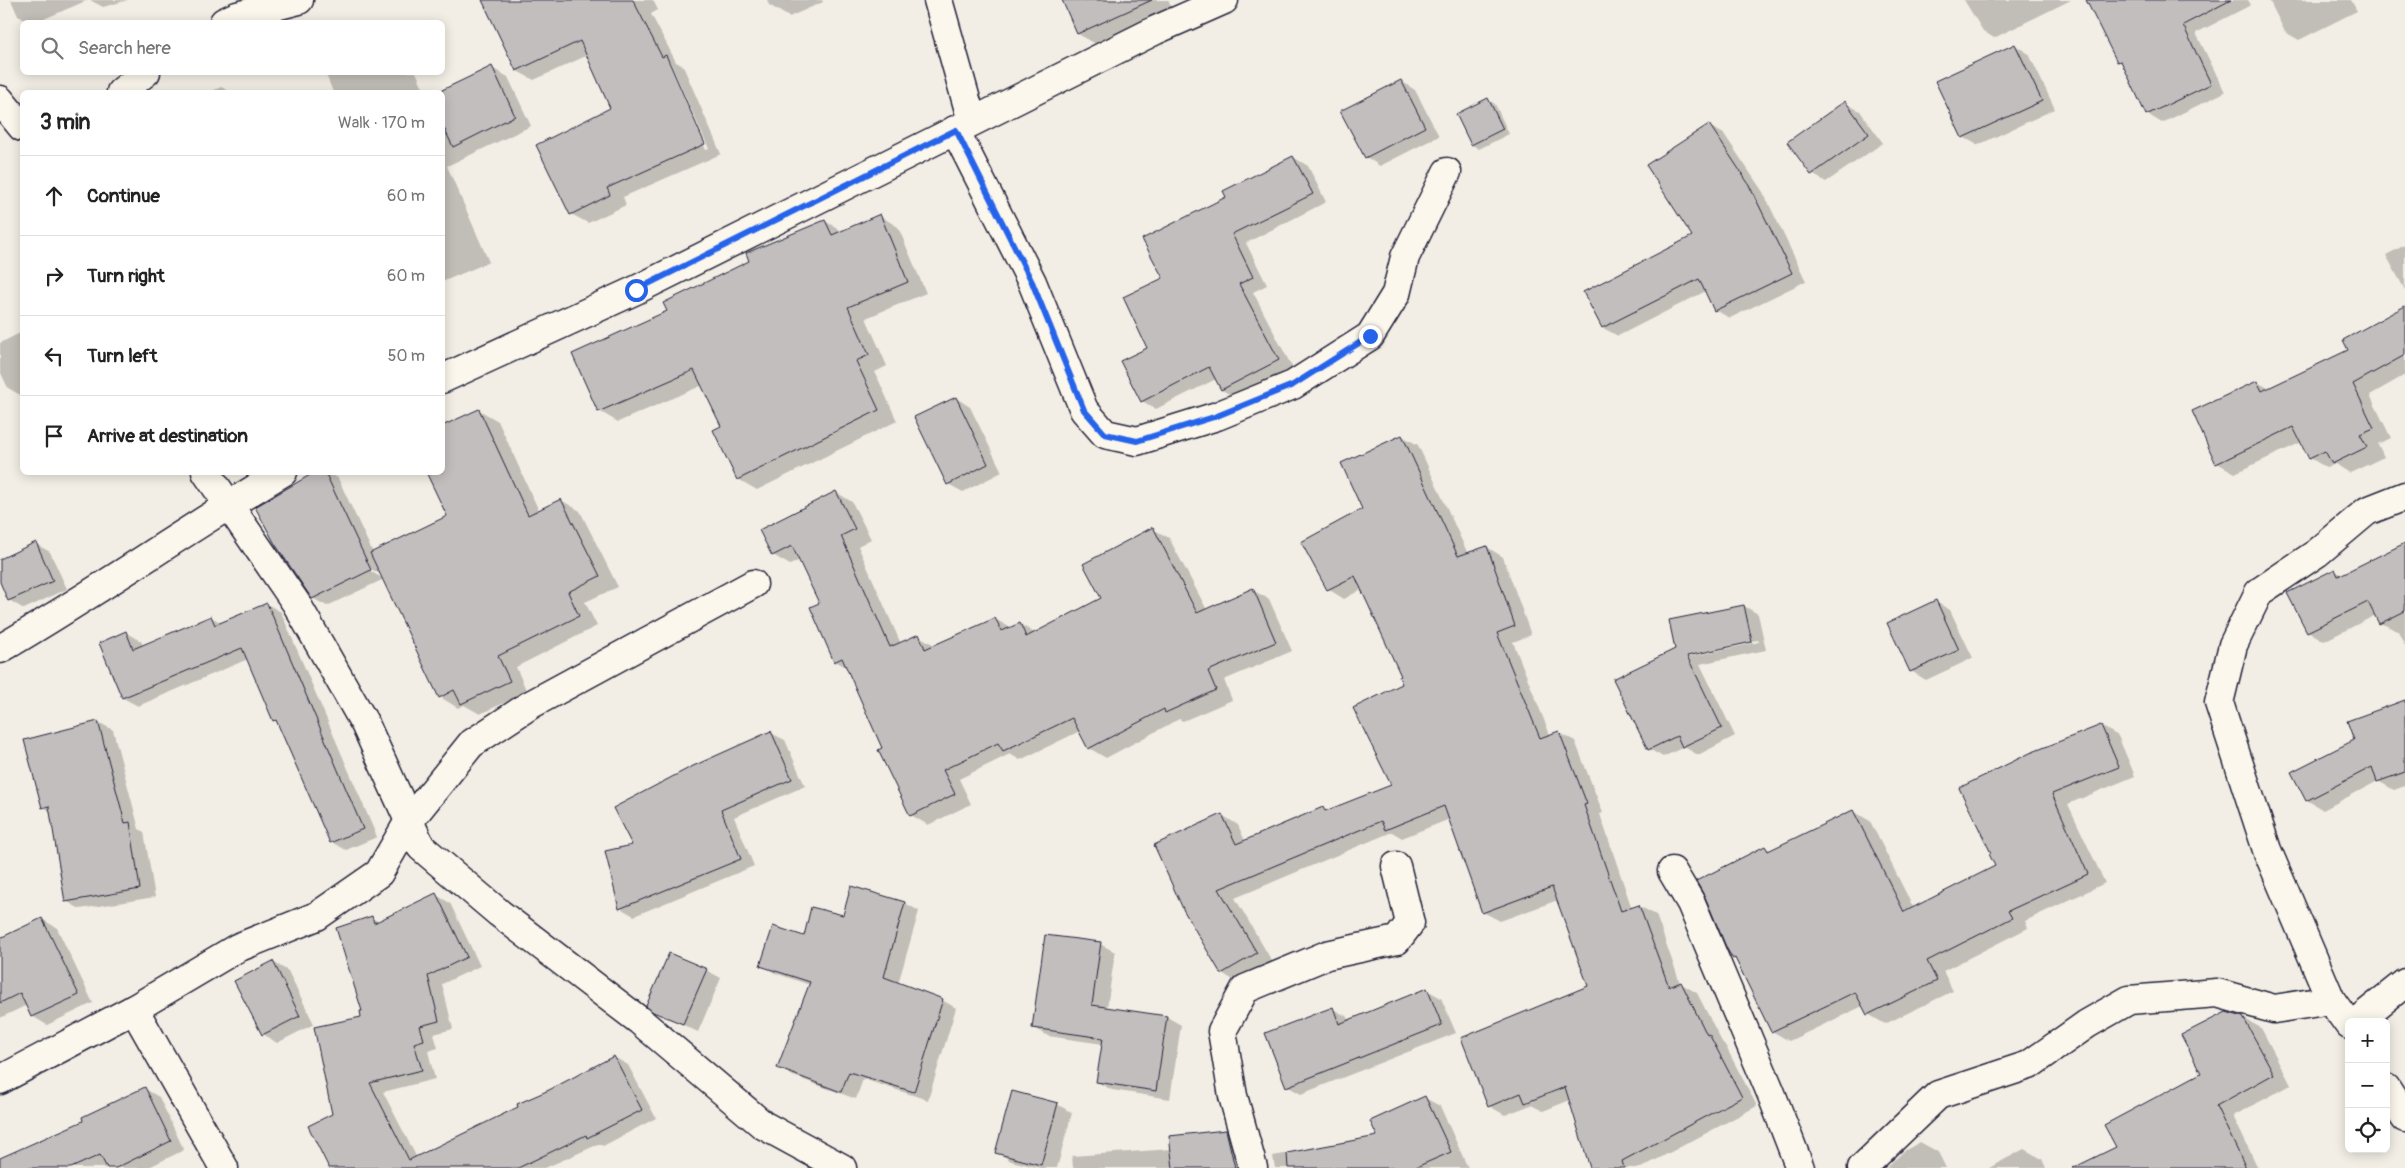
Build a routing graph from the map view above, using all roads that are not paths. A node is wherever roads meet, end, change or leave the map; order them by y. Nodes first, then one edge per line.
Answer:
1 (299, 0) edge
2 (938, 0) edge
3 (1224, 0) edge
4 (228, 20) edge
5 (142, 75) edge
6 (124, 90) edge
7 (0, 100) edge
8 (964, 126) junction
9 (13, 128) edge
10 (1447, 172) dead end
11 (445, 378) edge
12 (208, 475) edge
13 (278, 475) edge
14 (2405, 496) edge
15 (228, 505) junction
16 (753, 584) dead end
17 (0, 649) edge
18 (409, 822) junction
19 (1396, 866) dead end
20 (1672, 871) dead end
21 (2405, 983) edge
22 (2330, 1000) junction
23 (134, 1009) junction
24 (2361, 1018) edge
25 (2345, 1020) edge
26 (0, 1080) edge
27 (2390, 1094) edge
28 (2405, 1118) edge
29 (224, 1168) edge
30 (842, 1168) edge
31 (1253, 1168) edge
32 (1800, 1168) edge
33 (1862, 1168) edge

1 - 4 street
2 - 8 street
3 - 8 street
5 - 6 street
7 - 9 street
8 - 10 street
8 - 11 street
12 - 15 street
13 - 15 street
14 - 22 street
15 - 17 street
15 - 18 street
16 - 18 street
18 - 23 street
18 - 30 street
19 - 31 street
20 - 32 street
21 - 24 street
22 - 25 street
22 - 33 street
23 - 26 street
23 - 29 street
27 - 28 street

